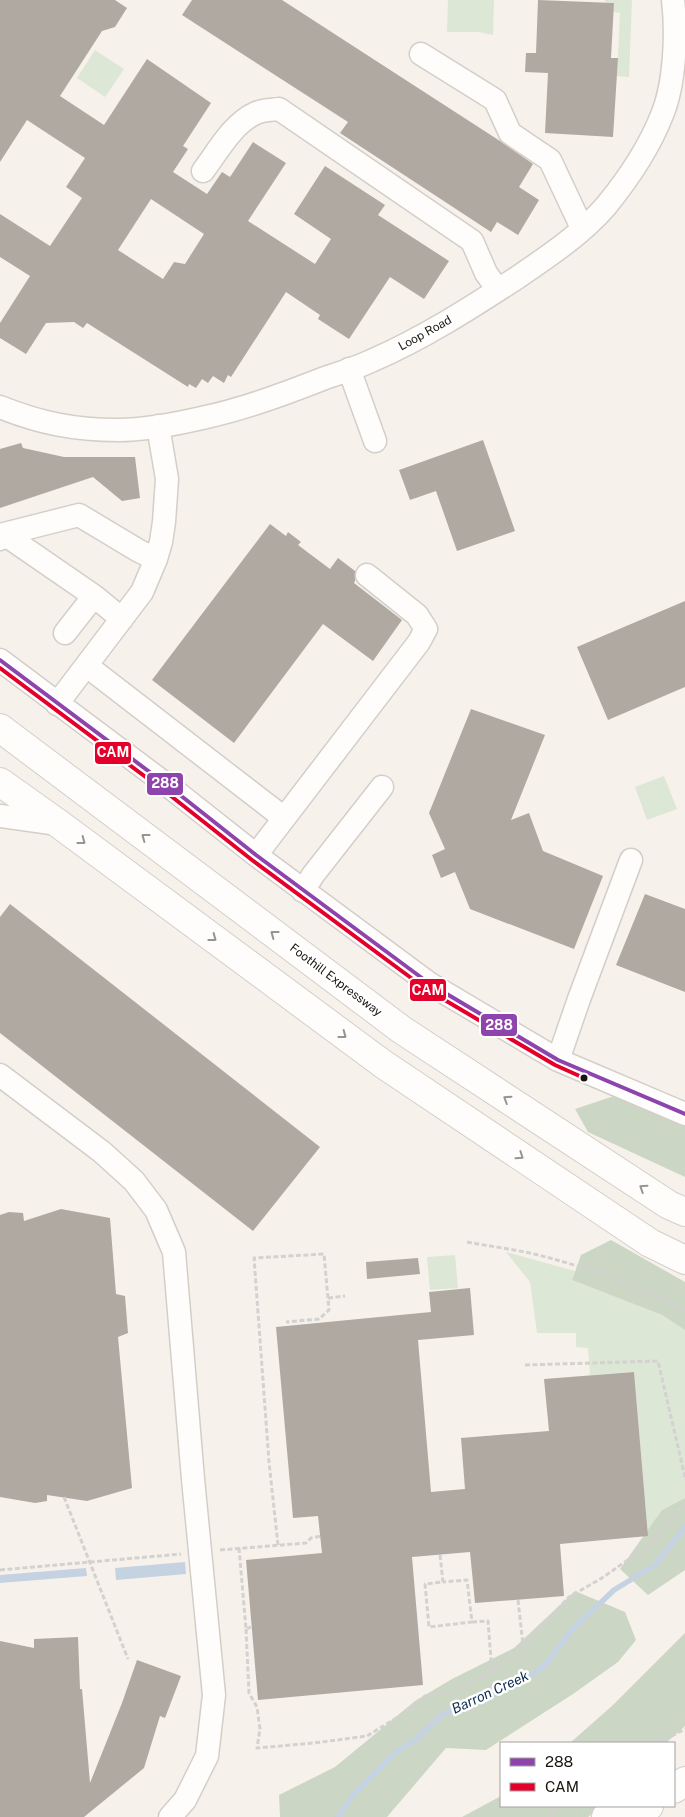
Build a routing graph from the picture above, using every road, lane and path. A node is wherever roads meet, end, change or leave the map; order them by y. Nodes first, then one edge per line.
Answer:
1 (673, 0) edge
2 (421, 54) dead end
3 (203, 171) dead end
4 (582, 228) junction
5 (498, 290) junction
6 (350, 369) junction
7 (0, 407) edge
8 (158, 426) junction
9 (375, 441) dead end
10 (2, 536) edge
11 (156, 559) junction
12 (367, 575) dead end
13 (94, 596) junction
14 (122, 619) junction
15 (65, 632) dead end
16 (0, 660) edge
17 (87, 666) junction
18 (57, 704) junction
19 (0, 728) edge
20 (0, 782) edge
21 (382, 787) dead end
22 (0, 816) edge
23 (284, 818) junction
24 (59, 824) junction
25 (256, 856) junction
26 (631, 860) dead end
27 (303, 891) junction
28 (558, 1060) junction
29 (0, 1075) edge
30 (685, 1114) edge
31 (685, 1212) edge
32 (468, 1242) dead end
33 (685, 1260) edge
34 (345, 1296) dead end
35 (328, 1298) junction
36 (685, 1310) edge
37 (286, 1322) dead end
38 (525, 1365) dead end
39 (685, 1477) edge
40 (64, 1497) dead end
41 (685, 1502) edge
42 (321, 1536) dead end
43 (278, 1545) junction
44 (240, 1548) junction
45 (212, 1551) dead end
46 (187, 1553) dead end
47 (440, 1555) dead end
48 (88, 1562) junction
49 (0, 1570) edge
50 (443, 1582) junction
51 (518, 1600) dead end
52 (472, 1622) junction
53 (251, 1627) dead end
54 (246, 1629) junction
55 (523, 1646) junction
56 (128, 1659) dead end
57 (492, 1672) junction
58 (685, 1729) edge
59 (660, 1742) edge
60 (560, 1807) edge
61 (621, 1807) edge
62 (647, 1807) edge
63 (170, 1817) edge
64 (548, 1817) edge
65 (606, 1817) edge
66 (632, 1817) edge

1 - 4 street, Loop Road
2 - 4 street
3 - 5 street
4 - 5 street, Loop Road
5 - 6 street, Loop Road
6 - 8 street, Loop Road
6 - 9 street
7 - 8 street, Loop Road
8 - 11 street
10 - 11 street
10 - 13 street
11 - 14 street
12 - 23 street
13 - 14 street
13 - 15 street
14 - 17 street
16 - 18 street
17 - 18 street
17 - 23 street
18 - 25 street
31 -> 19 main road, Foothill Expressway
20 - 24 main road
21 - 27 street
22 - 24 street
23 - 25 street
24 -> 33 main road
25 - 27 street
26 - 28 street
27 - 28 street
28 - 30 street
29 - 63 street
32 - 36 path
34 - 35 path
35 - 37 path
35 - 43 path
38 - 39 path
40 - 48 path
41 - 55 path
42 - 43 path
43 - 44 path
44 - 45 path
44 - 54 path
46 - 48 path
47 - 50 path
48 - 49 path
48 - 56 path
50 - 52 path
50 - 52 path
51 - 55 path
52 - 57 path
53 - 54 path
54 - 57 path
55 - 57 path
58 - 59 path
60 - 64 path
61 - 65 main road
62 - 66 main road

